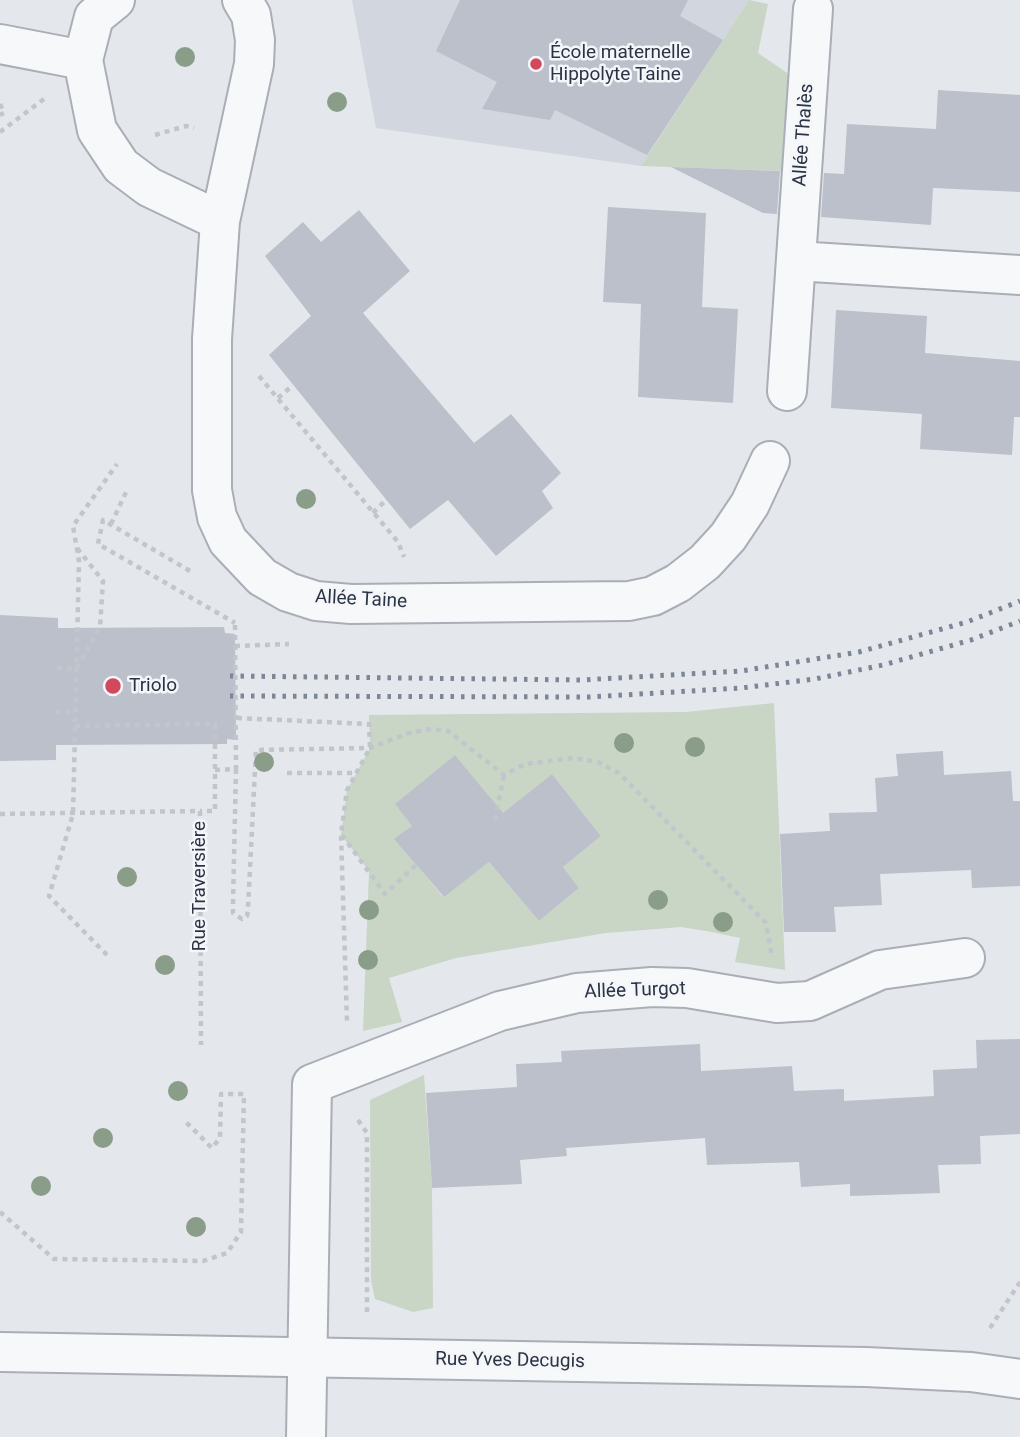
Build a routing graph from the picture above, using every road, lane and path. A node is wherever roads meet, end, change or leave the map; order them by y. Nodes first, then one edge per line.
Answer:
1 (114, 0) edge
2 (242, 0) edge
3 (813, 9) dead end
4 (0, 44) edge
5 (83, 60) junction
6 (45, 99) dead end
7 (0, 104) edge
8 (0, 115) edge
9 (0, 132) edge
10 (147, 137) dead end
11 (237, 138) junction
12 (220, 221) junction
13 (796, 261) junction
14 (1020, 275) edge
15 (256, 371) dead end
16 (293, 385) dead end
17 (787, 391) dead end
18 (278, 398) junction
19 (770, 461) dead end
20 (117, 464) dead end
21 (128, 488) dead end
22 (386, 500) dead end
23 (373, 513) junction
24 (111, 524) junction
25 (76, 547) junction
26 (407, 566) dead end
27 (195, 574) dead end
28 (57, 668) dead end
29 (76, 669) junction
30 (57, 712) dead end
31 (76, 712) junction
32 (237, 718) dead end
33 (75, 726) junction
34 (370, 748) junction
35 (215, 769) junction
36 (236, 769) junction
37 (287, 773) dead end
38 (356, 773) dead end
39 (504, 775) junction
40 (200, 811) junction
41 (0, 814) edge
42 (74, 814) junction
43 (495, 820) dead end
44 (341, 835) dead end
45 (416, 865) dead end
46 (107, 955) dead end
47 (965, 958) dead end
48 (777, 1003) junction
49 (201, 1045) dead end
50 (186, 1122) dead end
51 (0, 1212) edge
52 (1020, 1282) edge
53 (988, 1331) dead end
54 (0, 1352) edge
55 (306, 1357) junction
56 (1020, 1379) edge
57 (306, 1437) edge

1 - 5 street
2 - 11 street, Allée Taine
3 - 13 street, Allée Thalès
4 - 5 street
5 - 12 street
6 - 9 path
7 - 8 path
10 - 11 path
11 - 12 street, Allée Taine
12 - 19 street, Allée Taine
13 - 14 street
13 - 17 street, Allée Thalès
15 - 18 path, Allée Taine
16 - 18 path
18 - 23 path, Allée Taine
20 - 25 path
21 - 24 path
22 - 23 path
23 - 26 path, Allée Taine
24 - 27 path
24 - 36 path, bridge
25 - 29 path
25 - 29 path
28 - 29 path
29 - 31 path
30 - 31 path
31 - 33 path
32 - 34 path
33 - 35 path
33 - 42 path
34 - 36 path
34 - 39 path
35 - 36 path, bridge
35 - 40 path
37 - 38 path
39 - 43 path
39 - 48 path
40 - 42 path, Rue Traversière
40 - 49 path, Rue Traversière
41 - 42 path, Rue Traversière
42 - 46 path
44 - 45 path
47 - 48 street, Allée Turgot
48 - 55 street, Allée Turgot
50 - 51 path
52 - 53 path
54 - 55 street, Rue Yves Decugis
55 - 56 street, Rue Yves Decugis
55 - 57 street

